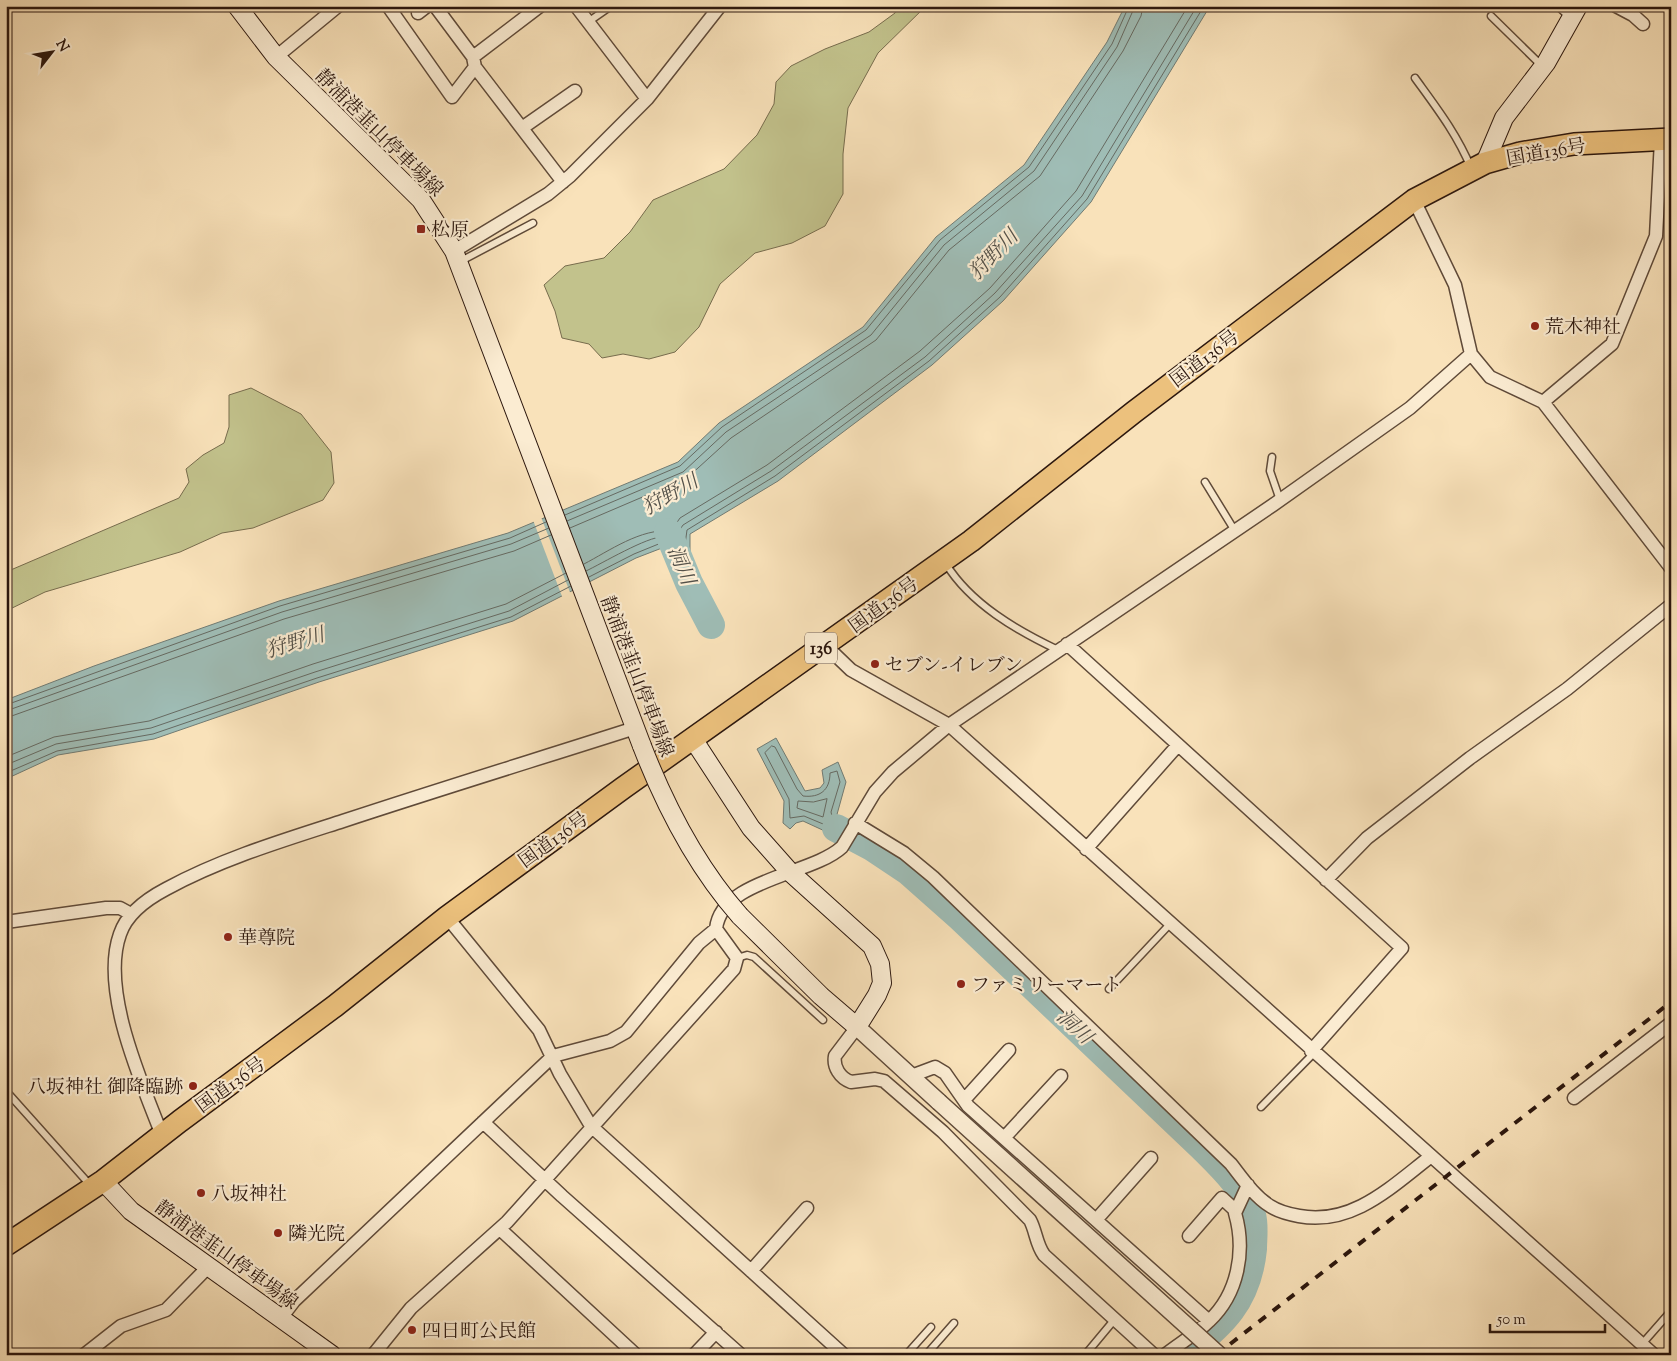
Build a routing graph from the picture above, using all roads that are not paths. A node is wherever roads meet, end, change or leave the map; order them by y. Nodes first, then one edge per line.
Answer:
1 (238, 6) edge
2 (338, 6) edge
3 (388, 6) edge
4 (435, 6) edge
5 (540, 6) edge
6 (576, 6) edge
7 (611, 6) edge
8 (720, 6) edge
9 (1616, 6) edge
10 (1571, 9) edge
11 (1491, 16) dead end
12 (588, 22) junction
13 (1642, 24) dead end
14 (276, 57) junction
15 (474, 62) junction
16 (1543, 67) junction
17 (1415, 78) dead end
18 (575, 91) dead end
19 (647, 99) junction
20 (522, 128) junction
21 (1666, 140) edge
22 (1478, 166) junction
23 (563, 182) junction
24 (1414, 200) junction
25 (533, 223) dead end
26 (458, 261) junction
27 (1471, 354) junction
28 (1542, 402) junction
29 (1272, 457) dead end
30 (1205, 482) dead end
31 (1280, 500) junction
32 (1235, 531) junction
33 (944, 560) junction
34 (1671, 568) edge
35 (1671, 605) edge
36 (825, 645) junction
37 (1062, 647) junction
38 (948, 725) junction
39 (635, 728) junction
40 (693, 739) junction
41 (1178, 746) junction
42 (854, 825) junction
43 (1086, 849) junction
44 (790, 872) junction
45 (1326, 880) junction
46 (131, 914) junction
47 (447, 917) junction
48 (6, 922) edge
49 (1170, 924) junction
50 (716, 929) junction
51 (737, 958) junction
52 (1109, 989) dead end
53 (822, 1020) dead end
54 (1671, 1022) edge
55 (857, 1026) junction
56 (1009, 1050) dead end
57 (1312, 1052) junction
58 (553, 1056) junction
59 (911, 1076) junction
60 (1061, 1076) dead end
61 (7, 1092) edge
62 (1574, 1098) dead end
63 (964, 1100) junction
64 (1261, 1107) dead end
65 (482, 1122) junction
66 (591, 1126) junction
67 (162, 1135) junction
68 (1004, 1138) junction
69 (1430, 1156) junction
70 (1150, 1158) dead end
71 (545, 1180) junction
72 (98, 1185) junction
73 (1248, 1186) junction
74 (807, 1208) dead end
75 (1237, 1208) junction
76 (1096, 1220) junction
77 (500, 1228) junction
78 (1189, 1236) dead end
79 (6, 1245) edge
80 (209, 1266) junction
81 (751, 1271) junction
82 (1671, 1311) edge
83 (281, 1318) junction
84 (1115, 1319) junction
85 (1209, 1322) junction
86 (954, 1323) dead end
87 (931, 1327) dead end
88 (716, 1332) junction
89 (1642, 1344) junction
90 (84, 1355) edge
91 (332, 1355) edge
92 (373, 1355) edge
93 (636, 1355) edge
94 (694, 1355) edge
95 (741, 1355) edge
96 (844, 1355) edge
97 (906, 1355) edge
98 (926, 1355) edge
99 (1085, 1355) edge
100 (1154, 1355) edge
101 (1165, 1355) edge
102 (1219, 1355) edge
103 (1654, 1355) edge

1 - 14 main road, 静浦港韮山停車場線
2 - 14 street
3 - 15 street
4 - 15 street
5 - 15 street
6 - 12 street
7 - 12 lane
8 - 19 street
9 - 13 street
10 - 16 main road
11 - 16 lane
12 - 19 street
14 - 26 main road, 静浦港韮山停車場線
15 - 20 street
16 - 22 main road
17 - 22 lane
18 - 20 street
19 - 23 street
20 - 23 street
21 - 22 highway, 国道136号 / 136
21 - 28 street
22 - 24 highway, 国道136号 / 136
23 - 26 street
24 - 27 street
24 - 33 highway, 国道136号 / 136
25 - 26 lane
26 - 39 main road, 静浦港韮山停車場線
27 - 28 street
27 - 31 street
28 - 34 street
29 - 31 lane
30 - 32 lane
31 - 32 street
32 - 37 street
33 - 36 highway, 国道136号 / 136
33 - 37 lane
35 - 45 street
36 - 38 street
36 - 40 highway, 国道136号 / 136
37 - 38 street
37 - 41 street
38 - 42 street
38 - 43 street
39 - 46 street
39 - 55 main road, 静浦港韮山停車場線, bridge
40 - 44 main road, 静浦港韮山停車場線
40 - 47 highway, 国道136号 / 136
41 - 43 street
41 - 45 street
42 - 44 street
42 - 73 street
43 - 49 street
44 - 50 street
44 - 55 main road, 静浦港韮山停車場線
45 - 57 street
46 - 48 street
46 - 67 street
47 - 58 street
47 - 67 highway, 国道136号 / 136
49 - 52 lane
49 - 57 street
50 - 51 street
50 - 58 street
51 - 53 lane
51 - 66 street
54 - 62 street
55 - 59 street
55 - 84 street
56 - 63 street
57 - 64 lane
57 - 69 street
58 - 65 street
58 - 66 street
59 - 63 street
59 - 102 street, bridge
60 - 68 street
61 - 72 lane
63 - 68 street
65 - 71 street
65 - 83 street
66 - 71 street
66 - 81 street
67 - 72 highway, 国道136号 / 136
68 - 76 street
69 - 73 street
69 - 89 street
70 - 76 street
71 - 77 street
71 - 88 street
72 - 79 highway, 国道136号 / 136
72 - 80 main road, 静浦港韮山停車場線
73 - 75 street
74 - 81 street
75 - 78 street
75 - 85 street
76 - 85 street
77 - 92 street
77 - 93 street
80 - 83 main road, 静浦港韮山停車場線
80 - 90 street
81 - 96 street
82 - 89 lane
83 - 91 main road, 静浦港韮山停車場線
84 - 99 lane
84 - 100 street
85 - 101 street
86 - 98 lane
87 - 97 lane
88 - 94 street
88 - 95 street
89 - 103 street

